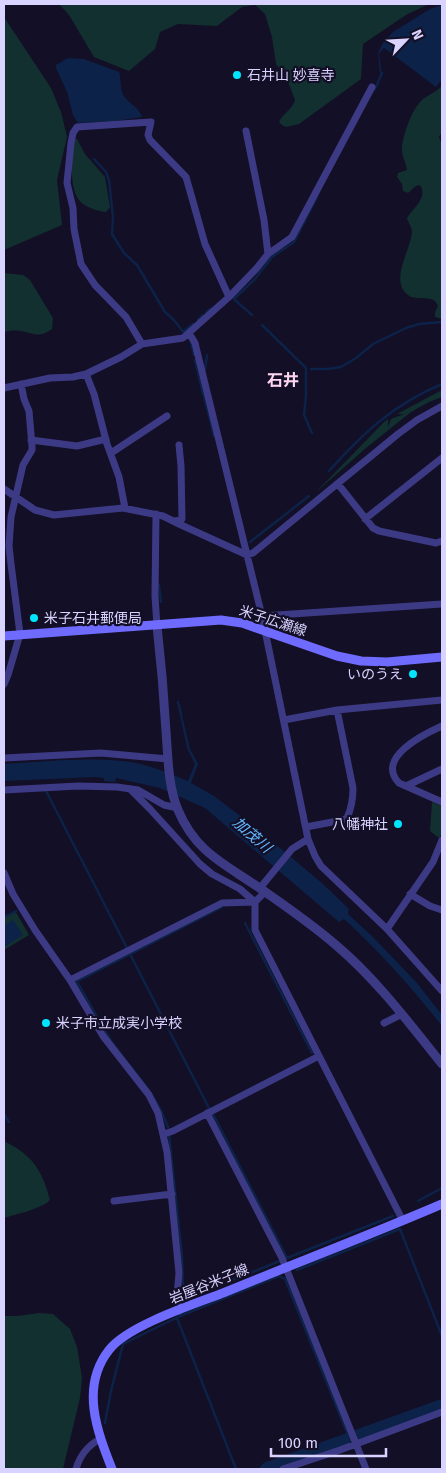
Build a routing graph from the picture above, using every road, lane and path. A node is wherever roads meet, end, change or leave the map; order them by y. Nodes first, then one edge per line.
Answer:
1 (372, 87) dead end
2 (246, 131) dead end
3 (268, 254) junction
4 (229, 297) junction
5 (190, 333) junction
6 (142, 344) junction
7 (86, 374) junction
8 (21, 384) junction
9 (4, 388) edge
10 (442, 406) edge
11 (167, 416) dead end
12 (106, 439) junction
13 (31, 440) junction
14 (178, 446) dead end
15 (111, 453) junction
16 (442, 458) edge
17 (338, 484) junction
18 (4, 489) edge
19 (15, 496) junction
20 (125, 508) junction
21 (156, 514) junction
22 (365, 519) junction
23 (172, 521) junction
24 (442, 541) edge
25 (247, 555) junction
26 (442, 604) edge
27 (262, 616) junction
28 (158, 626) junction
29 (264, 630) junction
30 (20, 634) junction
31 (4, 636) edge
32 (442, 657) edge
33 (4, 684) edge
34 (442, 700) edge
35 (337, 710) junction
36 (284, 720) junction
37 (442, 726) edge
38 (4, 758) edge
39 (169, 762) junction
40 (442, 769) edge
41 (406, 786) junction
42 (130, 789) junction
43 (4, 790) edge
44 (442, 802) edge
45 (178, 808) junction
46 (306, 827) junction
47 (308, 839) junction
48 (442, 840) edge
49 (4, 874) edge
50 (263, 887) junction
51 (410, 894) junction
52 (255, 902) junction
53 (442, 910) edge
54 (387, 929) junction
55 (70, 980) junction
56 (442, 990) edge
57 (402, 1014) junction
58 (384, 1023) dead end
59 (320, 1056) junction
60 (442, 1064) edge
61 (208, 1113) junction
62 (164, 1134) junction
63 (172, 1194) junction
64 (114, 1201) dead end
65 (442, 1204) edge
66 (403, 1221) junction
67 (286, 1268) junction
68 (179, 1310) junction
69 (442, 1412) edge
70 (100, 1439) junction
71 (355, 1440) junction
72 (76, 1469) edge
73 (112, 1469) edge
74 (283, 1469) edge
75 (366, 1469) edge

1 - 3 street
2 - 3 street
3 - 4 street
4 - 5 street
4 - 6 street
5 - 6 street
5 - 25 street
6 - 7 street
7 - 8 street
7 - 12 street
8 - 9 street
8 - 13 street
10 - 17 street
11 - 15 street
12 - 13 street
12 - 15 street
13 - 19 street
14 - 23 street
15 - 20 street
16 - 22 street
17 - 22 street
17 - 25 street
18 - 19 street
19 - 20 street
19 - 30 street
20 - 21 street
21 - 23 street
21 - 28 street
22 - 24 street
23 - 25 street
25 - 27 street
26 - 27 street
27 - 29 street
28 - 29 main road, 米子広瀬線
28 - 30 main road, 米子広瀬線
28 - 39 street
29 - 32 main road, 米子広瀬線
29 - 36 street
30 - 31 main road, 米子広瀬線
30 - 33 street
34 - 35 street
35 - 36 street
35 - 46 street
36 - 46 street
37 - 41 street
38 - 39 street
39 - 45 street
40 - 41 street
41 - 44 street
42 - 43 street
42 - 45 street
42 - 52 street
45 - 50 street
46 - 47 street
47 - 50 street
47 - 54 street
48 - 51 street
49 - 55 street
50 - 52 street
50 - 57 street
51 - 53 street
51 - 54 street
52 - 55 street
52 - 59 street
54 - 56 street
55 - 62 street
57 - 58 street
57 - 60 street
59 - 61 street
59 - 66 street
61 - 62 street
61 - 67 street
62 - 63 street
63 - 64 street
63 - 68 street
65 - 66 main road, 岩屋谷米子線
66 - 67 main road, 岩屋谷米子線
67 - 68 main road, 岩屋谷米子線
67 - 71 street
68 - 70 main road, 岩屋谷米子線
69 - 71 street
70 - 72 street
70 - 73 main road, 岩屋谷米子線
71 - 74 street
71 - 75 street

